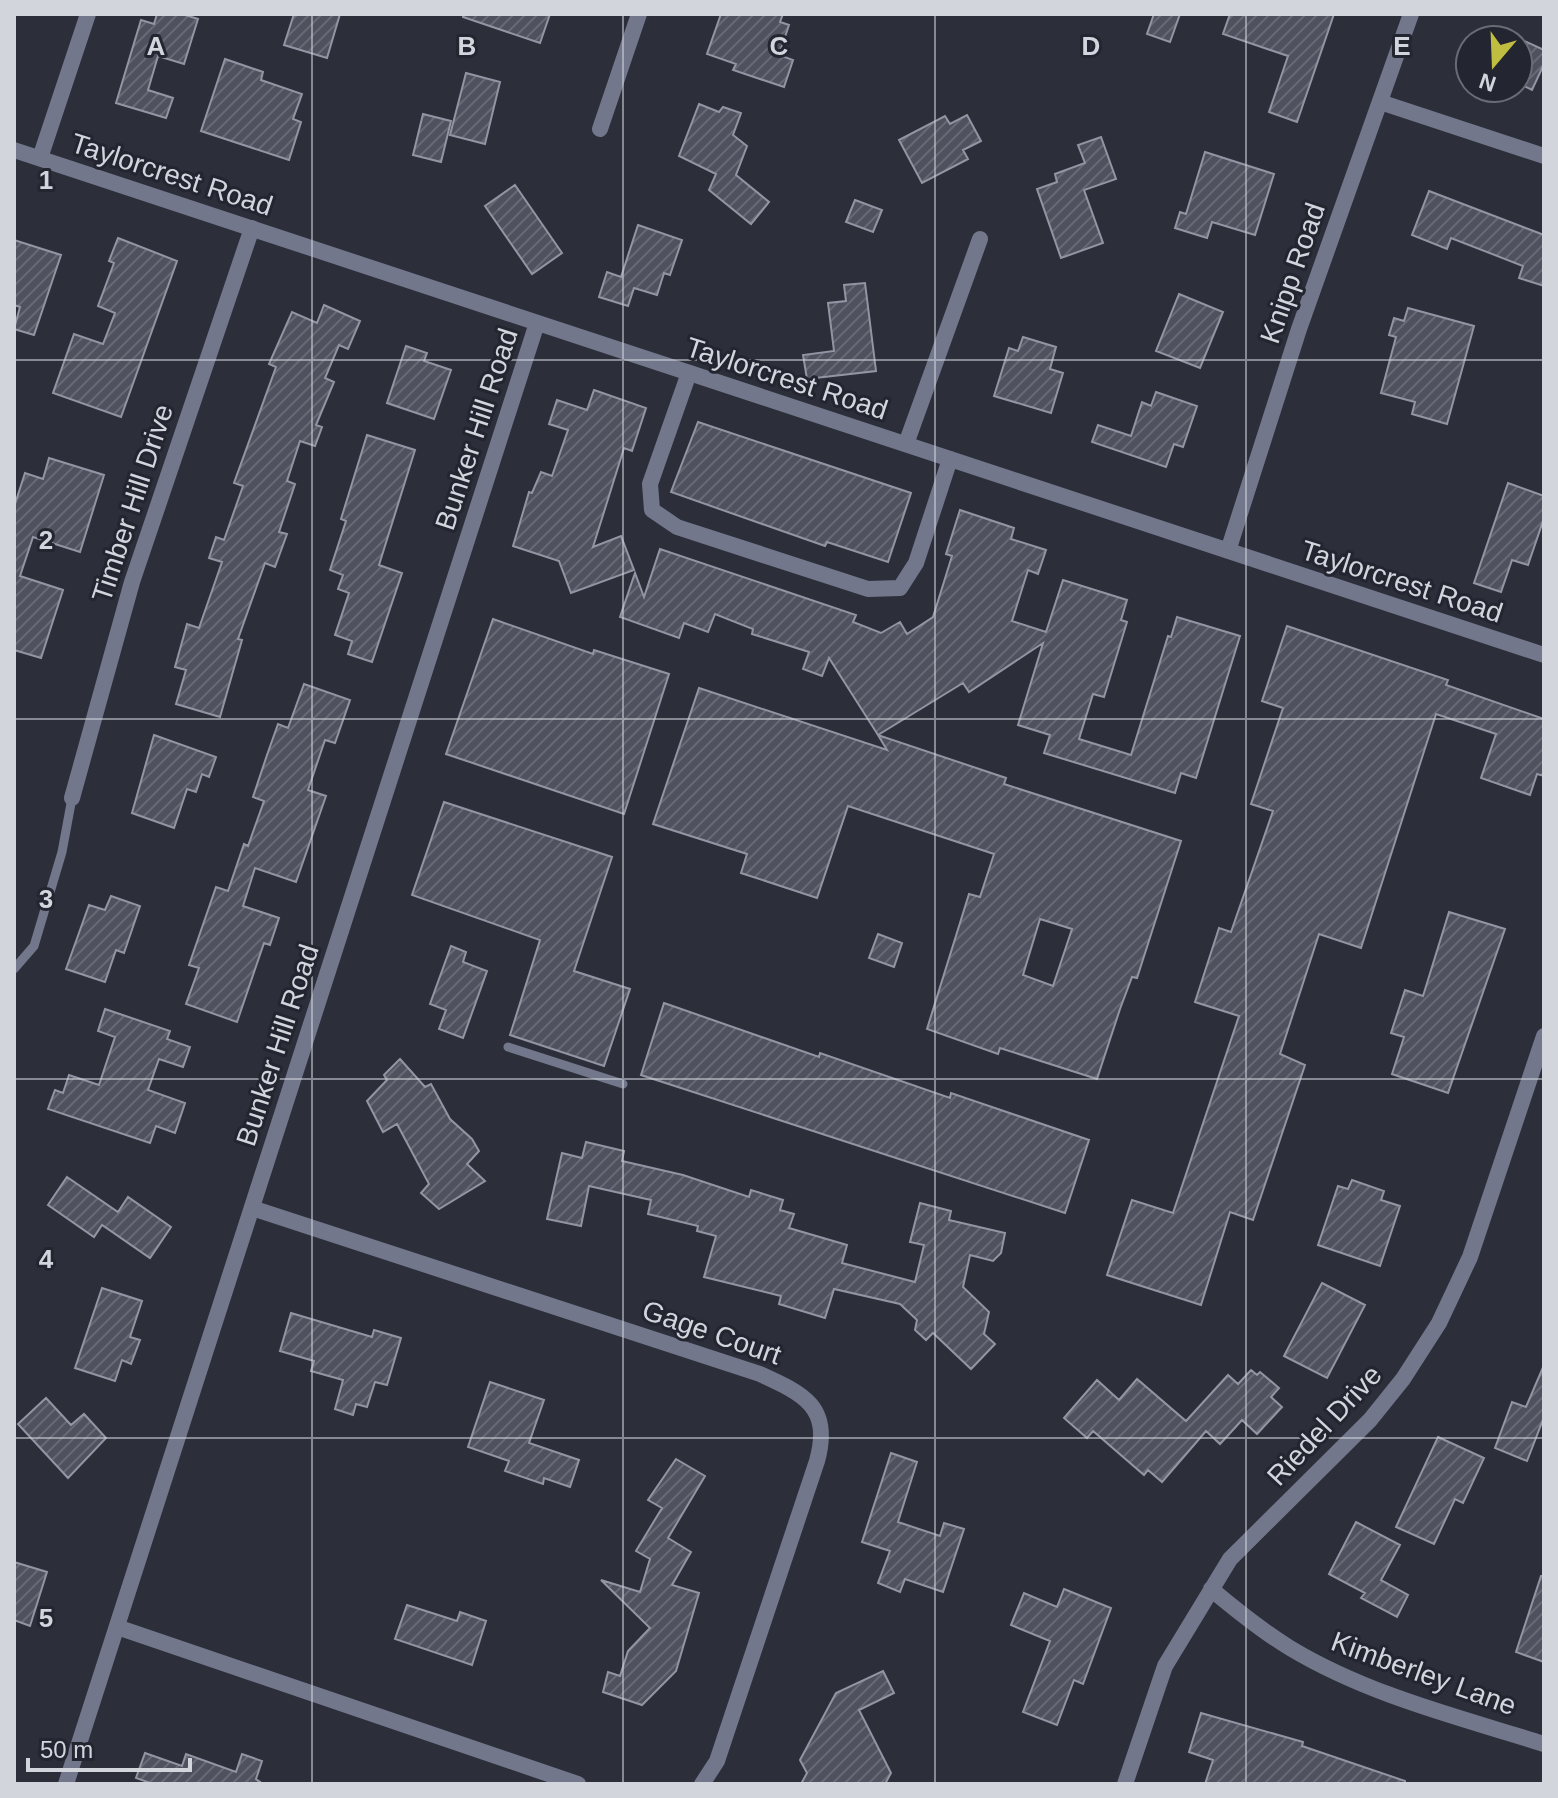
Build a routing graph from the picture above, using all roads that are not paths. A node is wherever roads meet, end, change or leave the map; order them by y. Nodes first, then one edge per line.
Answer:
1 (88, 14) edge
2 (639, 14) edge
3 (1411, 14) edge
4 (1380, 102) junction
5 (600, 129) dead end
6 (14, 150) edge
7 (1544, 156) edge
8 (40, 158) junction
9 (252, 228) junction
10 (980, 239) dead end
11 (537, 323) junction
12 (689, 373) junction
13 (906, 444) junction
14 (950, 459) junction
15 (1228, 551) junction
16 (1544, 655) edge
17 (72, 798) joint
18 (14, 969) edge
19 (1544, 1036) edge
20 (508, 1047) dead end
21 (623, 1084) dead end
22 (252, 1208) junction
23 (1211, 1589) junction
24 (117, 1627) junction
25 (1544, 1744) edge
26 (66, 1784) edge
27 (578, 1784) edge
28 (702, 1784) edge
29 (1125, 1784) edge

1 - 8 street
2 - 5 street
3 - 4 street, Knipp Road
4 - 7 street
4 - 15 street, Knipp Road
6 - 8 street, Taylorcrest Road
8 - 9 street, Taylorcrest Road
9 - 11 street, Taylorcrest Road
9 - 17 street, Timber Hill Drive
10 - 13 street
11 - 12 street, Taylorcrest Road
11 - 22 street, Bunker Hill Road
12 - 13 street, Taylorcrest Road
12 - 14 street
13 - 14 street, Taylorcrest Road
14 - 15 street, Taylorcrest Road
15 - 16 street, Taylorcrest Road
17 - 18 lane
19 - 23 street, Riedel Drive
20 - 21 lane
22 - 24 street, Bunker Hill Road
22 - 28 street, Gage Court
23 - 25 street, Kimberley Lane
23 - 29 street, Riedel Drive
24 - 26 street, Bunker Hill Road
24 - 27 street

